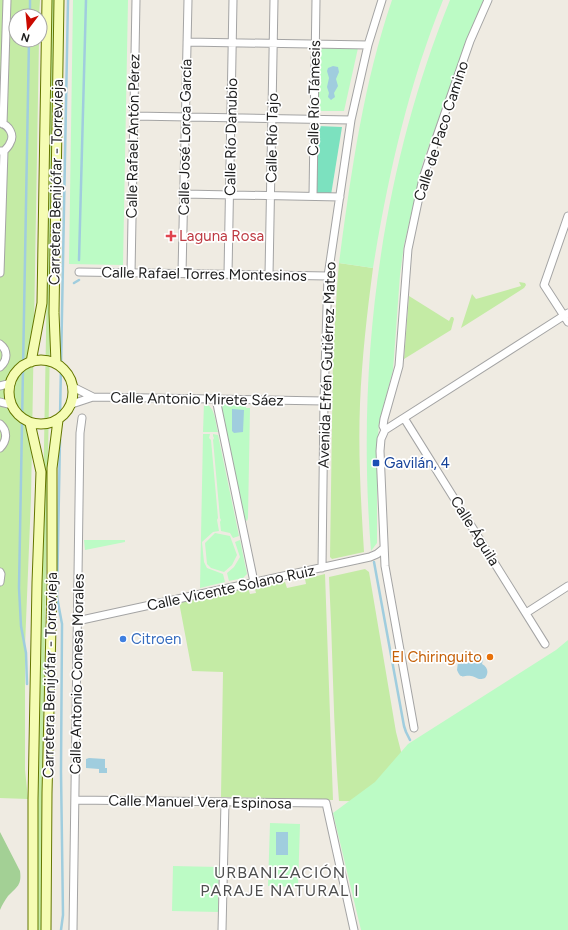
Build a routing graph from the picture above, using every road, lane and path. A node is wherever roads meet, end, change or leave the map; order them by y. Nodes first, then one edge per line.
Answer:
1 (7, 0) edge
2 (47, 0) edge
3 (60, 0) edge
4 (136, 0) edge
5 (188, 0) edge
6 (233, 0) edge
7 (274, 0) edge
8 (316, 0) edge
9 (382, 0) edge
10 (488, 0) edge
11 (187, 42) junction
12 (233, 43) junction
13 (273, 44) junction
14 (315, 44) junction
15 (368, 45) junction
16 (134, 116) junction
17 (185, 117) junction
18 (231, 118) junction
19 (272, 118) junction
20 (314, 119) junction
21 (351, 120) junction
22 (2, 124) edge
23 (2, 151) edge
24 (184, 194) junction
25 (230, 195) junction
26 (270, 196) junction
27 (312, 196) junction
28 (340, 197) junction
29 (568, 216) edge
30 (79, 272) dead end
31 (0, 273) edge
32 (131, 273) junction
33 (182, 274) junction
34 (228, 274) junction
35 (269, 275) junction
36 (328, 276) junction
37 (567, 317) edge
38 (0, 344) edge
39 (31, 362) junction
40 (56, 363) junction
41 (0, 367) edge
42 (11, 383) junction
43 (0, 386) edge
44 (73, 386) junction
45 (93, 397) junction
46 (216, 399) junction
47 (324, 401) junction
48 (0, 402) edge
49 (72, 404) junction
50 (12, 405) junction
51 (82, 418) dead end
52 (404, 418) junction
53 (58, 420) junction
54 (30, 423) junction
55 (0, 424) edge
56 (385, 430) junction
57 (0, 448) edge
58 (383, 549) junction
59 (322, 568) junction
60 (0, 572) edge
61 (0, 582) edge
62 (254, 582) junction
63 (568, 586) edge
64 (526, 613) junction
65 (77, 621) junction
66 (545, 644) dead end
67 (414, 728) dead end
68 (75, 800) junction
69 (225, 802) junction
70 (33, 930) edge
71 (46, 930) edge
72 (73, 930) edge
73 (222, 930) edge
74 (354, 930) edge

1 - 22 street
2 - 39 main road, Carretera Benijófar - Torrevieja
3 - 40 main road, Carretera Benijófar - Torrevieja
4 - 16 street, Calle Rafael Antón Pérez
5 - 11 street, Calle José Lorca García
6 - 12 street, Calle Río Danubio
7 - 13 street, Calle Río Tajo
8 - 14 street, Calle Río Támesis
9 - 15 street, Avenida Efrén Gutiérrez Mateo
10 - 56 street, Calle de Paco Camino
11 - 12 street
11 - 17 street, Calle José Lorca García
12 - 13 street
12 - 18 street, Calle Río Danubio
13 - 14 street
13 - 19 street, Calle Río Tajo
14 - 15 street
14 - 20 street, Calle Río Támesis
15 - 21 street, Avenida Efrén Gutiérrez Mateo
16 - 17 street
16 - 32 street, Calle Rafael Antón Pérez
17 - 18 street
17 - 24 street, Calle José Lorca García
18 - 19 street
18 - 25 street, Calle Río Danubio
19 - 20 street
19 - 26 street, Calle Río Tajo
20 - 21 street
20 - 27 street, Calle Río Támesis
21 - 28 street, Avenida Efrén Gutiérrez Mateo
22 - 23 street
23 - 31 street
24 - 25 street
24 - 33 street, Calle José Lorca García
25 - 26 street
25 - 34 street, Calle Río Danubio
26 - 27 street
26 - 35 street, Calle Río Tajo
27 - 28 street
28 - 36 street, Avenida Efrén Gutiérrez Mateo
29 - 37 street
30 - 32 street, Calle Rafael Torres Montesinos
32 - 33 street, Calle Rafael Torres Montesinos
33 - 34 street, Calle Rafael Torres Montesinos
34 - 35 street, Calle Rafael Torres Montesinos
35 - 36 street, Calle Rafael Torres Montesinos
36 - 47 street, Avenida Efrén Gutiérrez Mateo
37 - 52 street
38 - 41 street
39 - 40 main road
39 - 42 main road
40 - 44 main road
42 - 43 street
42 - 50 main road
44 - 45 street, Calle Antonio Mirete Sáez
44 - 49 main road
45 - 46 street, Calle Antonio Mirete Sáez
45 - 49 street
46 - 47 street, Calle Antonio Mirete Sáez
46 - 62 street
47 - 59 street, Avenida Efrén Gutiérrez Mateo
48 - 50 street
49 - 53 main road
50 - 54 main road
51 - 65 street, Calle Antonio Conesa Morales
52 - 56 street
52 - 64 street, Calle Águila
53 - 54 main road
53 - 71 main road, Carretera Benijófar - Torrevieja
54 - 70 main road, Carretera Benijófar - Torrevieja
55 - 57 street
56 - 58 street, Calle de Paco Camino
58 - 59 street, Calle Vicente Solano Ruiz
58 - 67 street, Calle de Paco Camino
59 - 62 street, Calle Vicente Solano Ruiz
60 - 61 street
62 - 65 street, Calle Vicente Solano Ruiz
63 - 64 street
64 - 66 street, Calle Águila
65 - 68 street, Calle Antonio Conesa Morales
68 - 69 street, Calle Manuel Vera Espinosa
68 - 72 street, Calle Antonio Conesa Morales
69 - 73 street
69 - 74 street, Calle Manuel Vera Espinosa

